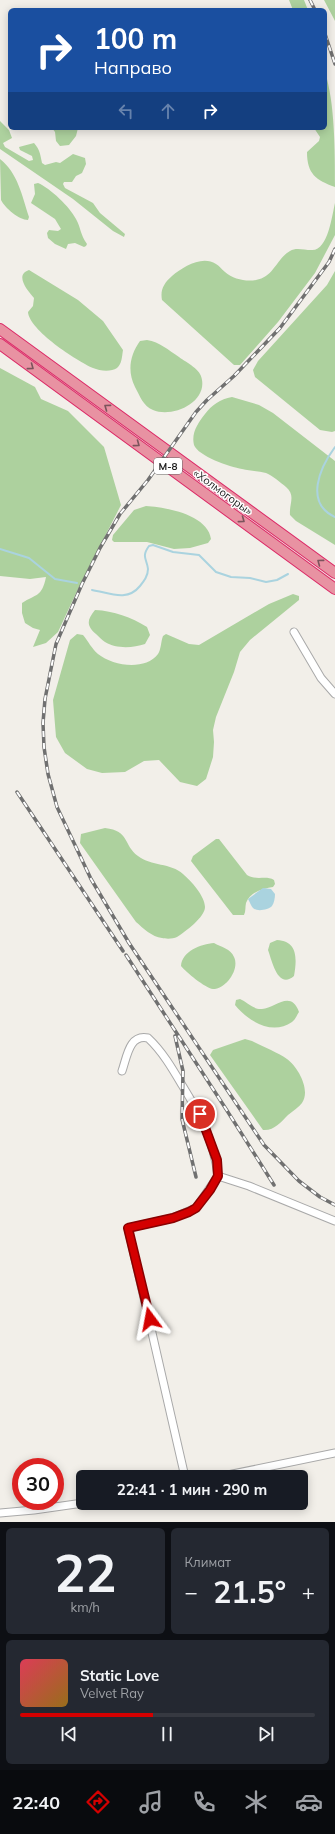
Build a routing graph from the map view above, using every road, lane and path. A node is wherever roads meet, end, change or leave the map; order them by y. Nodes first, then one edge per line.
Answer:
1 (0, 329) edge
2 (0, 344) edge
3 (335, 573) edge
4 (335, 589) edge
5 (294, 632) dead end
6 (335, 694) edge
7 (122, 1071) dead end
8 (218, 1176) junction
9 (335, 1221) edge
10 (335, 1453) edge
11 (183, 1470) edge
12 (252, 1470) edge
13 (76, 1504) edge
14 (0, 1513) edge

3 -> 1 highway, «Холмогоры» / М-8
2 -> 4 highway, «Холмогоры» / М-8
5 - 6 street
7 - 8 street
8 - 9 street
8 - 11 street
10 - 12 street
13 - 14 street

